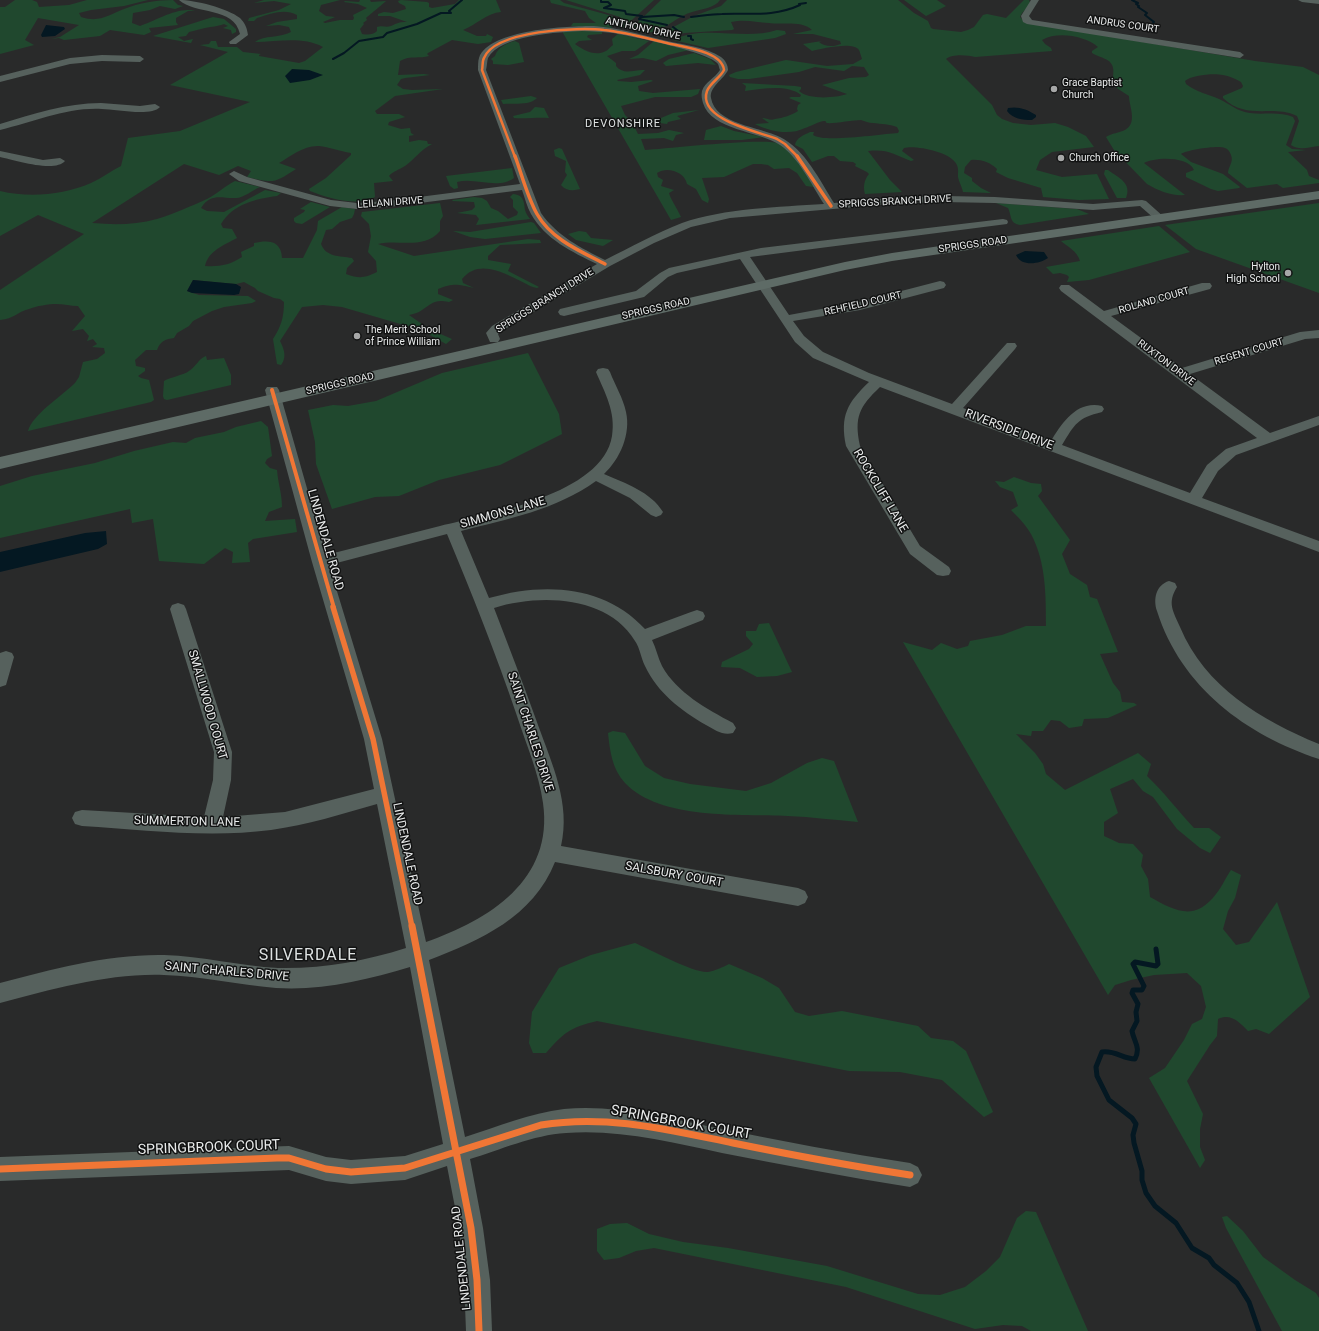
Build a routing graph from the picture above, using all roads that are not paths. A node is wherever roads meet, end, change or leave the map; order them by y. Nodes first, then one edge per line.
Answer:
1 (183, 0) edge
2 (1035, 0) edge
3 (1302, 0) edge
4 (1319, 2) edge
5 (233, 42) dead end
6 (1240, 55) dead end
7 (140, 59) dead end
8 (0, 79) edge
9 (155, 107) dead end
10 (0, 127) edge
11 (0, 154) edge
12 (60, 161) dead end
13 (234, 174) dead end
14 (525, 187) junction
15 (1319, 188) edge
16 (1319, 195) edge
17 (831, 206) junction
18 (1152, 211) junction
19 (1003, 222) dead end
20 (744, 254) junction
21 (605, 264) junction
22 (761, 280) junction
23 (940, 285) dead end
24 (1206, 286) dead end
25 (1065, 288) dead end
26 (564, 312) dead end
27 (1103, 315) junction
28 (785, 319) junction
29 (1319, 334) edge
30 (494, 339) junction
31 (1010, 346) dead end
32 (603, 372) dead end
33 (1180, 373) junction
34 (878, 381) junction
35 (273, 395) junction
36 (955, 409) junction
37 (1097, 409) dead end
38 (1319, 420) edge
39 (1267, 438) junction
40 (1054, 447) junction
41 (0, 452) edge
42 (0, 463) edge
43 (594, 475) junction
44 (1194, 499) junction
45 (656, 512) dead end
46 (452, 528) junction
47 (1319, 547) edge
48 (320, 562) junction
49 (943, 571) dead end
50 (1169, 587) dead end
51 (485, 605) junction
52 (178, 609) dead end
53 (697, 616) dead end
54 (642, 637) junction
55 (6, 657) dead end
56 (0, 680) edge
57 (727, 728) dead end
58 (1319, 752) edge
59 (385, 794) junction
60 (82, 818) dead end
61 (212, 825) junction
62 (550, 853) junction
63 (798, 897) dead end
64 (418, 955) junction
65 (0, 993) edge
66 (457, 1151) junction
67 (0, 1169) edge
68 (910, 1175) dead end
69 (479, 1331) edge

1 - 5 street
2 - 6 street, ANDRUS COURT
3 - 4 street
7 - 8 street
9 - 10 street
11 - 12 street
13 - 14 street, LEILANI DRIVE
14 - 17 street, ANTHONY DRIVE
14 - 21 street, ANTHONY DRIVE
15 - 18 main road, SPRIGGS ROAD
16 - 18 main road, SPRIGGS ROAD
17 - 18 street, SPRIGGS BRANCH DRIVE
17 - 21 street, SPRIGGS BRANCH DRIVE
18 - 22 main road, SPRIGGS ROAD
19 - 20 street
20 - 22 street, RIVERSIDE DRIVE
20 - 26 street
21 - 30 street, SPRIGGS BRANCH DRIVE
22 - 28 street, RIVERSIDE DRIVE
22 - 30 main road, SPRIGGS ROAD
22 - 35 main road, SPRIGGS ROAD
23 - 28 street, REHFIELD COURT
24 - 27 street, ROLAND COURT
25 - 27 street, RUXTON DRIVE
27 - 33 street, RUXTON DRIVE
28 - 34 street, RIVERSIDE DRIVE
29 - 33 street, REGENT COURT
30 - 35 main road, SPRIGGS ROAD
31 - 36 street
32 - 43 street, SIMMONS LANE
33 - 39 street, RUXTON DRIVE
34 - 36 street, RIVERSIDE DRIVE
34 - 49 street, ROCKCLIFF LANE
35 - 41 main road, SPRIGGS ROAD
35 - 42 main road, SPRIGGS ROAD
35 - 48 street, LINDENDALE ROAD
36 - 40 street, RIVERSIDE DRIVE
37 - 40 street
38 - 39 street
39 - 44 street
40 - 44 street, RIVERSIDE DRIVE
43 - 45 street
43 - 46 street, SIMMONS LANE
44 - 47 street, RIVERSIDE DRIVE
46 - 48 street, SIMMONS LANE
46 - 51 street, SAINT CHARLES DRIVE
48 - 59 street, LINDENDALE ROAD
50 - 58 street
51 - 54 street
51 - 62 street, SAINT CHARLES DRIVE
52 - 61 street, SMALLWOOD COURT
53 - 54 street
54 - 57 street
55 - 56 street
59 - 61 street, SUMMERTON LANE
59 - 64 street, LINDENDALE ROAD
60 - 61 street, SUMMERTON LANE
62 - 63 street, SALSBURY COURT
62 - 64 street, SAINT CHARLES DRIVE
64 - 65 street, SAINT CHARLES DRIVE
64 - 66 street, LINDENDALE ROAD
66 - 67 street, SPRINGBROOK COURT
66 - 68 street, SPRINGBROOK COURT
66 - 69 street, LINDENDALE ROAD

